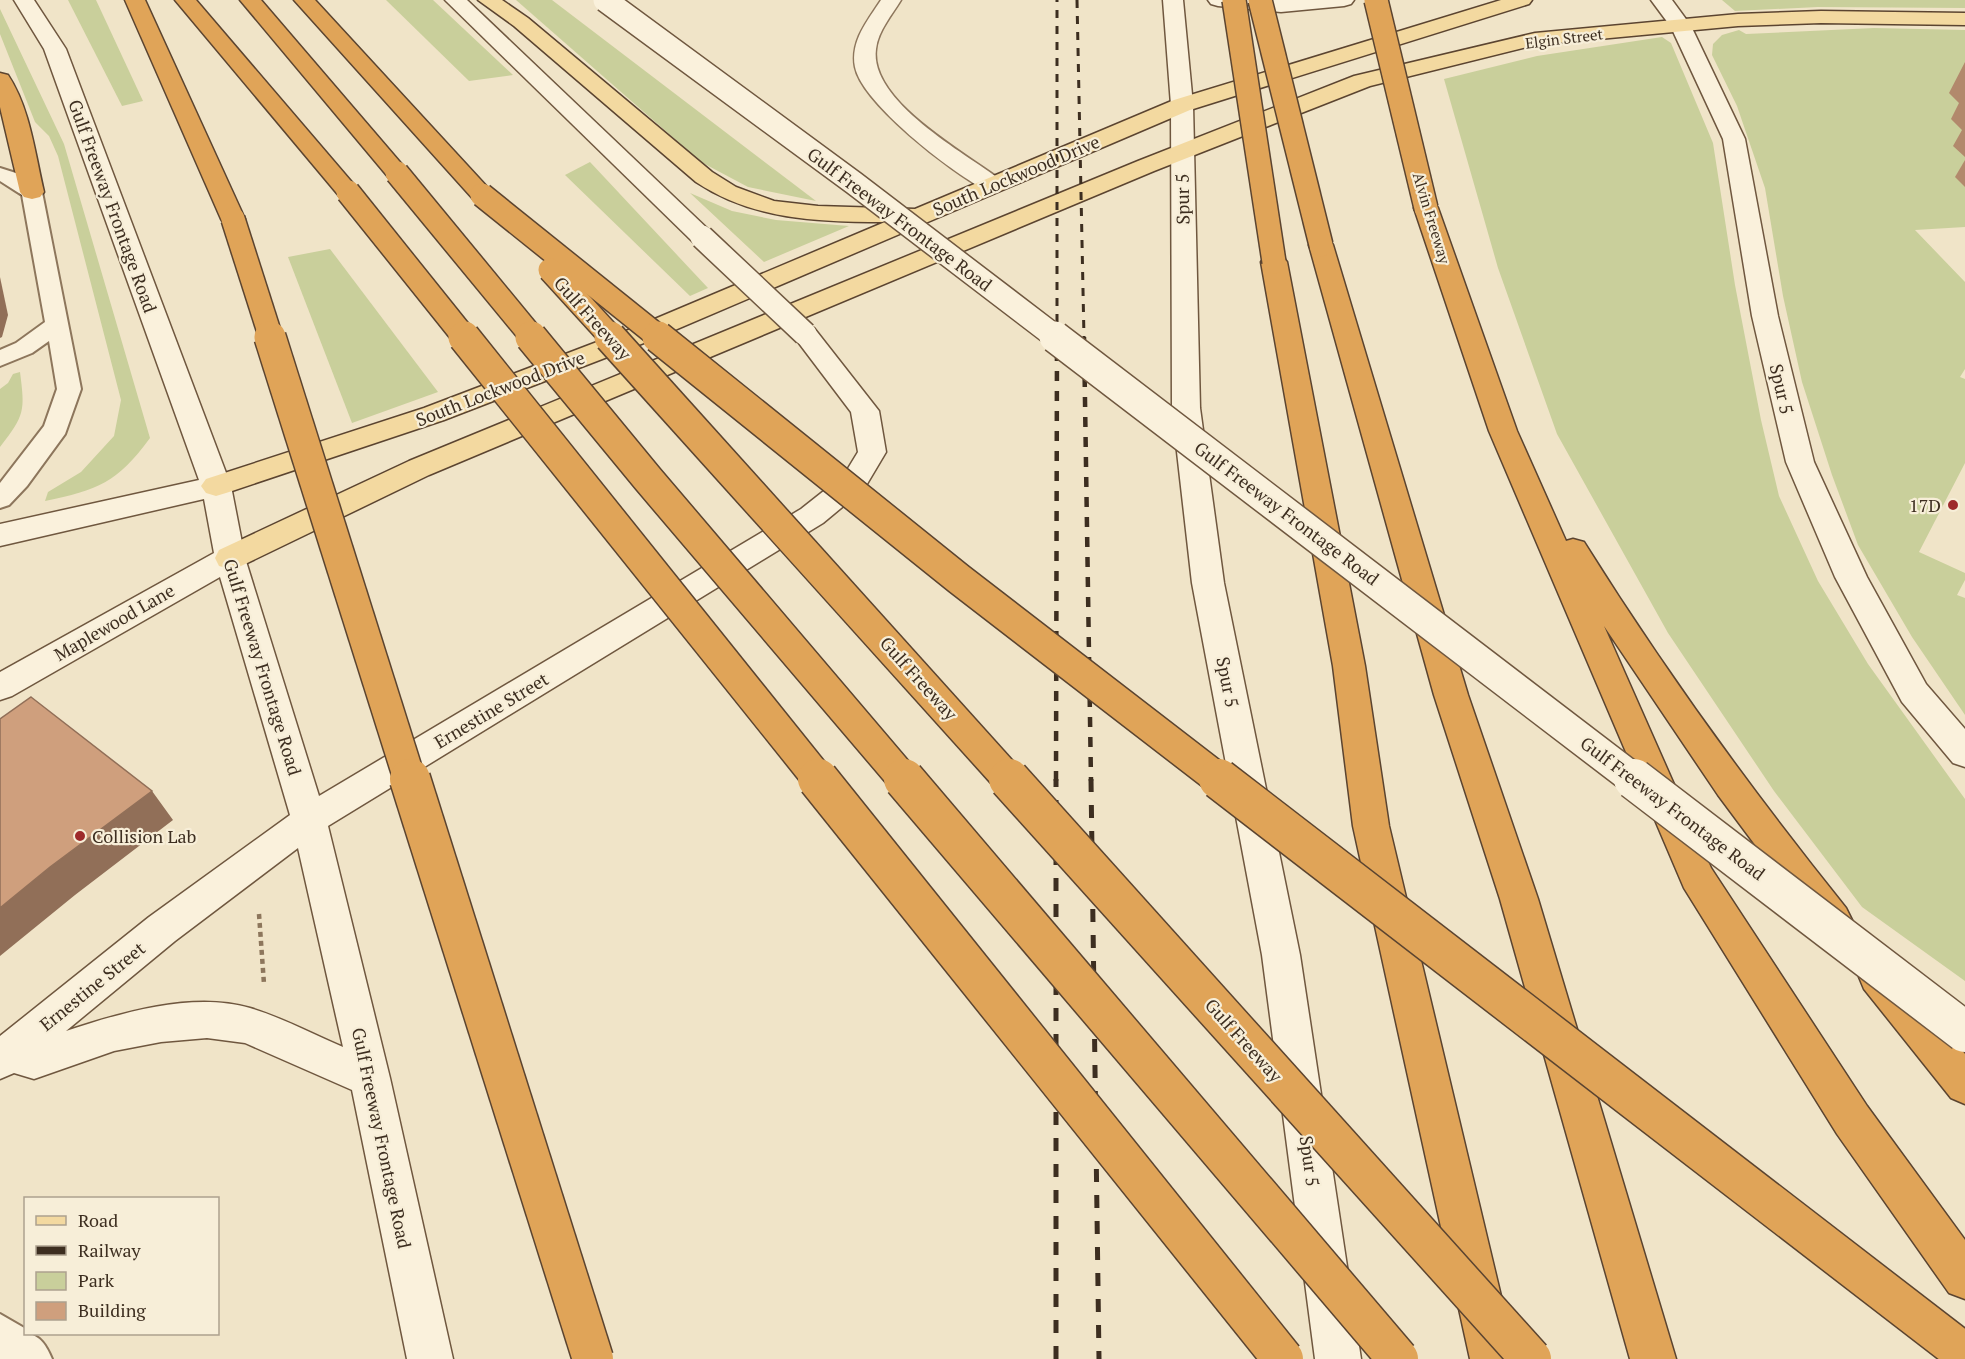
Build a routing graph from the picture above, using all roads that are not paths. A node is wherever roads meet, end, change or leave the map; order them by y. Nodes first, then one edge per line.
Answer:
1 (24, 0) edge
2 (135, 0) edge
3 (185, 0) edge
4 (250, 0) edge
5 (304, 0) edge
6 (455, 0) edge
7 (488, 0) edge
8 (604, 0) edge
9 (891, 0) edge
10 (1173, 0) edge
11 (1218, 0) edge
12 (1234, 0) edge
13 (1260, 0) edge
14 (1344, 0) edge
15 (1377, 0) edge
16 (1522, 0) edge
17 (1661, 0) edge
18 (1965, 9) edge
19 (1821, 17) junction
20 (1965, 19) edge
21 (1681, 26) junction
22 (0, 80) edge
23 (1182, 105) junction
24 (6, 107) edge
25 (1181, 151) junction
26 (0, 174) edge
27 (993, 185) junction
28 (32, 192) junction
29 (482, 195) junction
30 (922, 215) junction
31 (56, 325) junction
32 (0, 359) edge
33 (1503, 431) junction
34 (216, 486) junction
35 (0, 499) edge
36 (0, 535) edge
37 (230, 558) junction
38 (0, 687) edge
39 (1965, 753) edge
40 (309, 820) junction
41 (1965, 1032) edge
42 (4, 1057) edge
43 (370, 1078) junction
44 (1965, 1085) edge
45 (1965, 1276) edge
46 (0, 1334) edge
47 (1965, 1354) edge
48 (32, 1359) edge
49 (429, 1359) edge
50 (593, 1359) edge
51 (1283, 1359) edge
52 (1338, 1359) edge
53 (1398, 1359) edge
54 (1493, 1359) edge
55 (1531, 1359) edge
56 (1653, 1359) edge

1 - 34 main road, Gulf Freeway Frontage Road
2 - 50 highway, bridge
3 - 51 highway, bridge
4 - 53 highway, bridge
5 - 29 highway, Gulf Freeway
6 - 40 main road, Ernestine Street, bridge
7 - 30 main road
8 - 41 main road, Gulf Freeway Frontage Road, bridge
9 - 27 main road
10 - 23 main road, Spur 5
11 - 14 main road
12 - 54 highway, bridge
13 - 56 highway, bridge
15 - 33 highway, Alvin Freeway, bridge
16 - 23 main road
17 - 21 main road, Spur 5
18 - 19 main road
19 - 20 main road, Elgin Street
19 - 21 main road, Elgin Street
21 - 25 main road, Elgin Street
21 - 39 main road, Spur 5
22 - 24 highway
23 - 25 main road, Spur 5
23 - 27 main road, South Lockwood Drive
24 - 28 highway
25 - 37 main road
25 - 52 main road, Spur 5
26 - 28 lane
27 - 30 main road, South Lockwood Drive
28 - 31 lane
29 - 47 highway, bridge
29 - 55 highway, Gulf Freeway, bridge
30 - 34 main road, South Lockwood Drive
31 - 32 lane
31 - 35 lane
33 - 44 highway
33 - 45 highway
34 - 36 main road, South Lockwood Drive
34 - 37 main road, Gulf Freeway Frontage Road
37 - 38 main road, Maplewood Lane
37 - 40 main road, Gulf Freeway Frontage Road
40 - 42 main road, Ernestine Street
40 - 43 main road, Gulf Freeway Frontage Road
42 - 43 main road
43 - 49 main road, Gulf Freeway Frontage Road
46 - 48 lane

